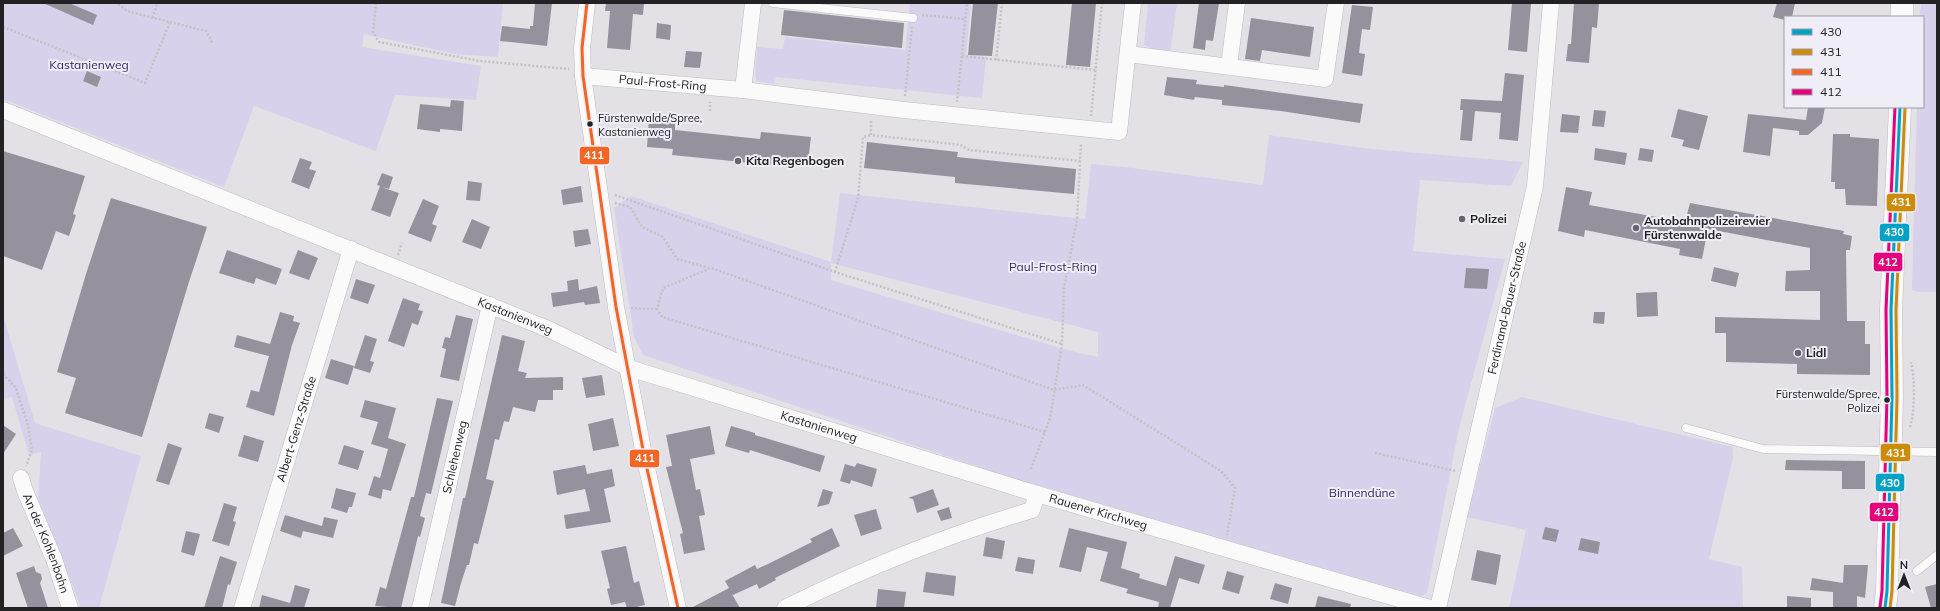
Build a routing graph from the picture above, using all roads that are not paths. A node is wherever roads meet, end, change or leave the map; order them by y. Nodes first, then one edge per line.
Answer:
1 (587, 3) edge
2 (752, 3) edge
3 (773, 3) edge
4 (1133, 3) edge
5 (1237, 3) edge
6 (1336, 3) edge
7 (1551, 3) edge
8 (1902, 3) edge
9 (1902, 16) edge
10 (913, 18) road end
11 (1128, 54) junction
12 (1229, 66) junction
13 (582, 72) junction
14 (743, 90) junction
15 (1900, 108) edge
16 (3, 110) edge
17 (351, 249) junction
18 (490, 305) junction
19 (629, 368) junction
20 (1686, 428) dead end
21 (1891, 451) junction
22 (1937, 452) edge
23 (21, 478) road end
24 (1037, 494) junction
25 (1937, 555) edge
26 (1917, 570) dead end
27 (70, 608) edge
28 (242, 608) edge
29 (420, 608) edge
30 (678, 608) edge
31 (785, 608) edge
32 (1430, 608) edge
33 (1438, 608) edge
34 (1885, 608) edge

1 - 13 street
2 - 14 street
3 - 10 lane
4 - 11 street, Paul-Frost-Ring
5 - 12 street
6 - 12 street
7 - 33 street, Ferdinand-Bauer-Straße
8 - 9 main road
11 - 12 street
11 - 14 street, Paul-Frost-Ring
13 - 14 street, Paul-Frost-Ring
13 - 19 street
15 - 21 main road
16 - 17 street, Kastanienweg
17 - 18 street, Kastanienweg
17 - 28 street, Albert-Genz-Straße
18 - 19 street, Kastanienweg
18 - 29 street, Schlehenweg
19 - 24 street, Kastanienweg
19 - 30 street
20 - 21 lane
21 - 22 lane
21 - 34 main road
23 - 27 street, An der Kohlenbahn
24 - 31 street, Rauener Kirchweg
24 - 32 street, Rauener Kirchweg
25 - 26 lane

